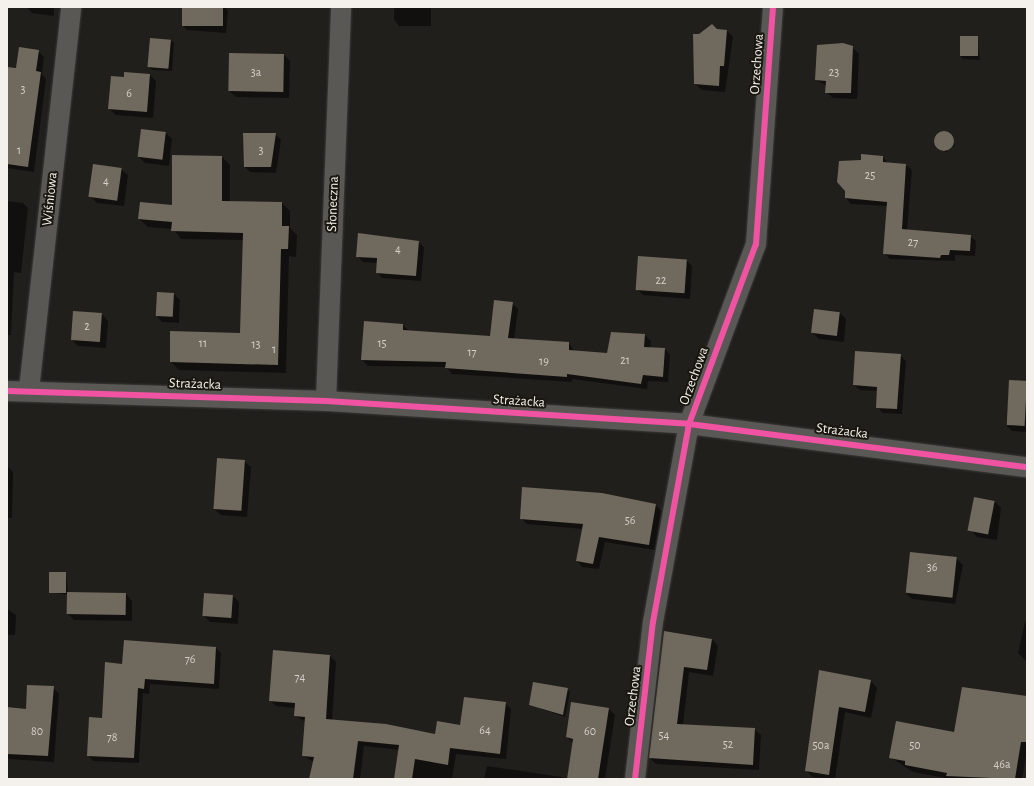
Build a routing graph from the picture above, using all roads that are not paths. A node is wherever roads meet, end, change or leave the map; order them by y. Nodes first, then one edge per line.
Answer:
1 (71, 7) edge
2 (341, 7) edge
3 (773, 7) edge
4 (29, 390) junction
5 (7, 391) edge
6 (326, 401) junction
7 (689, 424) junction
8 (1027, 466) edge
9 (635, 779) edge

1 - 4 street, Wiśniowa
2 - 6 street, Słoneczna
3 - 7 street, Orzechowa
4 - 5 street, Strażacka
4 - 6 street, Strażacka
6 - 7 street, Strażacka
7 - 8 street, Strażacka
7 - 9 street, Orzechowa

